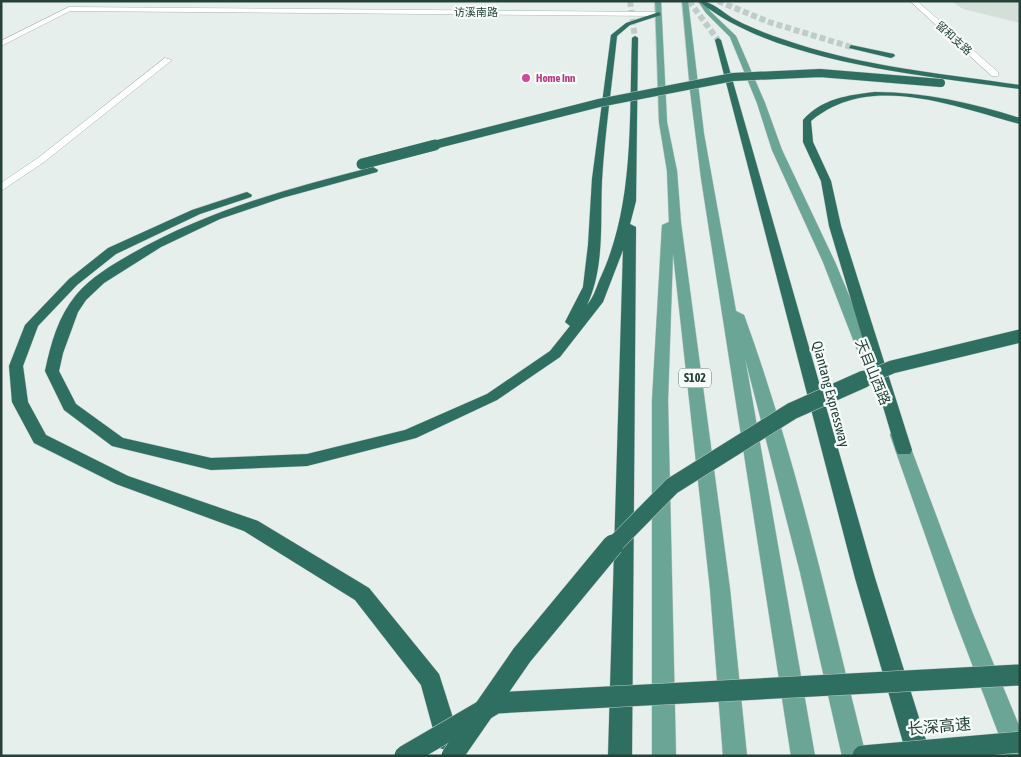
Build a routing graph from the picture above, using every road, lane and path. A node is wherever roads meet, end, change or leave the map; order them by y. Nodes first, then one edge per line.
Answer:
1 (84, 1) edge
2 (685, 1) edge
3 (702, 1) edge
4 (913, 1) edge
5 (455, 4) dead end
6 (659, 7) edge
7 (69, 9) junction
8 (453, 12) junction
9 (635, 38) tunnel mouth
10 (718, 40) tunnel mouth
11 (1, 44) edge
12 (851, 47) tunnel mouth
13 (897, 58) dead end
14 (168, 60) dead end
15 (924, 64) dead end
16 (995, 74) dead end
17 (1020, 82) edge
18 (943, 87) junction
19 (1020, 87) edge
20 (1020, 96) edge
21 (1020, 111) edge
22 (1020, 121) edge
23 (367, 167) junction
24 (672, 171) junction
25 (1, 188) edge
26 (631, 192) junction
27 (723, 276) junction
28 (1020, 336) edge
29 (555, 354) junction
30 (904, 450) junction
31 (1020, 675) edge
32 (1020, 742) edge
33 (405, 756) edge
34 (452, 756) edge
35 (620, 756) edge
36 (664, 756) edge
37 (735, 756) edge
38 (803, 756) edge
39 (854, 756) edge
40 (863, 756) edge
41 (919, 756) edge
42 (1018, 756) edge

1 - 7 street
2 - 27 main road
3 - 19 highway
3 - 30 main road, 天目山西路
4 - 16 street, 留和支路
5 - 8 street
6 - 8 street, 访溪南路
6 - 24 main road, S102
6 - 29 highway
7 - 8 street, 访溪南路
7 - 11 street, 访溪南路
9 - 26 highway
10 - 41 highway, Qiantang Expressway
12 - 13 highway
14 - 25 street
15 - 17 highway
18 - 20 highway
18 - 21 highway
18 - 23 highway
18 - 23 highway, bridge
22 - 30 highway
23 - 29 highway
23 - 34 highway
24 - 36 main road
24 - 37 main road, S102
26 - 29 highway
26 - 35 highway
27 - 38 main road
27 - 39 main road
28 - 34 highway, bridge
30 - 42 main road, 天目山西路
31 - 33 highway, bridge
32 - 40 highway, 长深高速, bridge

